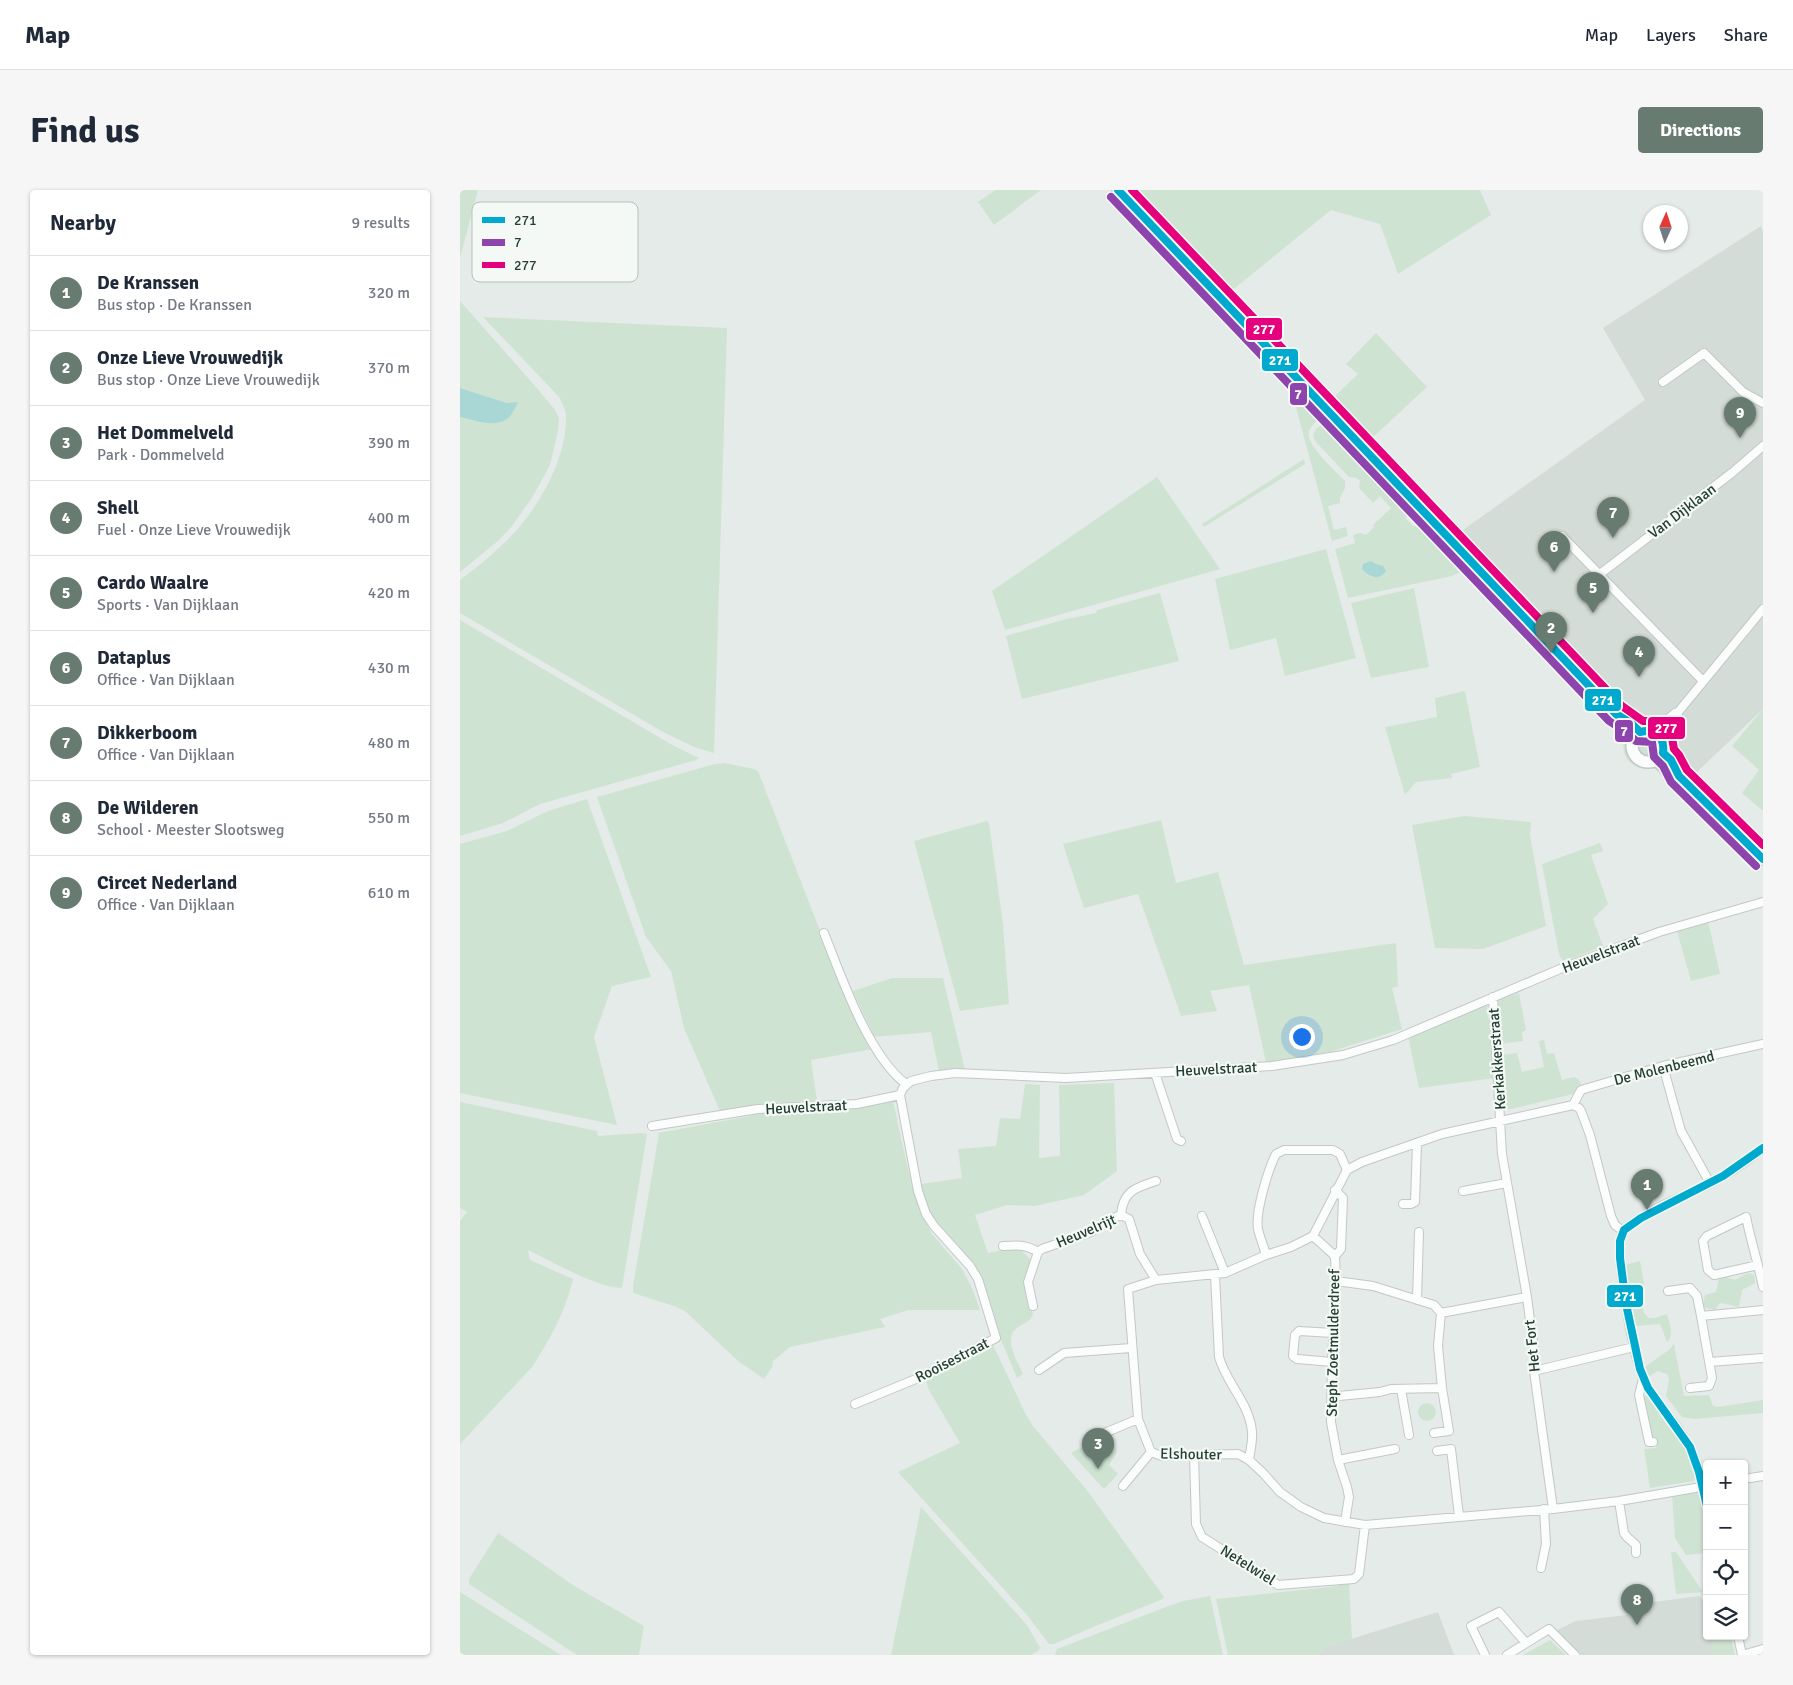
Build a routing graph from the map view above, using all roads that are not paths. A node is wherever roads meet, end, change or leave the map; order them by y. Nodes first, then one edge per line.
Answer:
1 (1121, 191) edge
2 (1663, 382) dead end
3 (1763, 403) edge
4 (1763, 446) edge
5 (1562, 536) dead end
6 (1600, 574) junction
7 (1763, 609) edge
8 (1703, 681) junction
9 (1658, 734) junction
10 (1637, 736) junction
11 (1659, 756) junction
12 (1763, 858) edge
13 (1763, 902) edge
14 (824, 933) dead end
15 (1493, 997) junction
16 (1763, 1044) edge
17 (1663, 1066) junction
18 (1155, 1073) junction
19 (906, 1084) junction
20 (900, 1095) junction
21 (1573, 1105) junction
22 (1501, 1120) junction
23 (652, 1126) dead end
24 (1182, 1141) dead end
25 (1416, 1144) junction
26 (1763, 1148) edge
27 (1346, 1170) junction
28 (1156, 1180) dead end
29 (1507, 1183) junction
30 (1710, 1183) junction
31 (1335, 1190) junction
32 (1463, 1191) dead end
33 (1403, 1204) dead end
34 (1121, 1215) junction
35 (1202, 1216) dead end
36 (1623, 1231) junction
37 (1419, 1232) dead end
38 (1313, 1236) junction
39 (1003, 1246) dead end
40 (1038, 1252) junction
41 (1266, 1255) junction
42 (1334, 1256) junction
43 (1758, 1265) junction
44 (1225, 1273) junction
45 (1215, 1275) junction
46 (1156, 1280) junction
47 (1336, 1280) junction
48 (1763, 1287) edge
49 (1668, 1291) dead end
50 (1527, 1297) junction
51 (1417, 1300) junction
52 (1032, 1306) dead end
53 (1763, 1310) edge
54 (1441, 1313) junction
55 (1701, 1316) junction
56 (1333, 1333) junction
57 (1634, 1347) junction
58 (1131, 1348) junction
59 (1763, 1358) edge
60 (1332, 1362) junction
61 (1709, 1362) junction
62 (1038, 1370) dead end
63 (1534, 1371) junction
64 (1643, 1379) junction
65 (1442, 1388) junction
66 (1690, 1388) dead end
67 (1400, 1390) junction
68 (1340, 1396) dead end
69 (855, 1404) dead end
70 (1138, 1419) junction
71 (1434, 1433) dead end
72 (1409, 1435) dead end
73 (1095, 1437) dead end
74 (1653, 1442) dead end
75 (1395, 1449) dead end
76 (1437, 1451) dead end
77 (1151, 1452) junction
78 (1194, 1455) junction
79 (1249, 1460) junction
80 (1338, 1460) junction
81 (1763, 1476) edge
82 (1748, 1478) edge
83 (1703, 1482) edge
84 (1124, 1486) dead end
85 (1703, 1486) edge
86 (1619, 1501) junction
87 (1544, 1509) junction
88 (1553, 1509) junction
89 (1459, 1516) junction
90 (1345, 1522) junction
91 (1365, 1525) junction
92 (1636, 1553) dead end
93 (1541, 1568) dead end
94 (1739, 1640) edge
95 (1526, 1643) junction
96 (1763, 1649) edge
97 (1485, 1655) edge
98 (1507, 1655) edge
99 (1575, 1655) edge
100 (1742, 1655) edge

1 - 10 main road
2 - 3 street
4 - 6 street, Van Dijklaan
5 - 6 street
6 - 8 street
7 - 8 street
8 - 9 street
9 - 10 main road
9 - 11 main road
10 - 11 main road
11 - 12 main road
13 - 15 street, Heuvelstraat
14 - 19 street
15 - 18 street, Heuvelstraat
15 - 22 street, Kerkakkerstraat
16 - 17 street, De Molenbeemd
17 - 21 street, De Molenbeemd
17 - 30 street
18 - 19 street, Heuvelstraat
18 - 24 street
19 - 20 street
20 - 23 street, Heuvelstraat
20 - 69 street, Rooisestraat
21 - 22 street
21 - 36 street
22 - 25 street
22 - 29 street, Het Fort
25 - 27 street
25 - 33 street
26 - 30 street
27 - 31 street
27 - 41 street
28 - 34 street
29 - 32 street
29 - 50 street, Het Fort
30 - 36 street
31 - 38 street
31 - 42 street, Steph Zoetmulderdreef
34 - 40 street, Heuvelrijt
34 - 46 street, Heuvelrijt
35 - 44 street
36 - 57 street
37 - 51 street
38 - 41 street
38 - 42 street, Steph Zoetmulderdreef
39 - 40 street, Heuvelrijt
40 - 52 street, Heuvelrijt
41 - 44 street
42 - 47 street, Steph Zoetmulderdreef
43 - 43 street
43 - 48 street
44 - 45 street
45 - 46 street
45 - 79 street
46 - 58 street, Elshouter
47 - 51 street
47 - 56 street, Steph Zoetmulderdreef
49 - 55 street
50 - 54 street
50 - 63 street, Het Fort
51 - 54 street
53 - 55 street
54 - 65 street
55 - 61 street
56 - 60 street, Steph Zoetmulderdreef
56 - 60 street
57 - 63 street
57 - 64 street
58 - 62 street
58 - 70 street, Elshouter
59 - 61 street
60 - 80 street, Steph Zoetmulderdreef
61 - 66 street
63 - 88 street, Het Fort
64 - 74 street
64 - 83 street
65 - 67 street
65 - 71 street
67 - 68 street
67 - 72 street
70 - 73 street
70 - 77 street, Elshouter
75 - 80 street
76 - 89 street
77 - 78 street, Elshouter
77 - 84 street
78 - 79 street, Elshouter
78 - 91 street, Netelwiel
79 - 90 street
80 - 90 street, Steph Zoetmulderdreef
81 - 82 street
85 - 86 street
86 - 88 street
86 - 92 street
87 - 88 street
87 - 89 street
87 - 93 street
89 - 91 street
90 - 91 street
94 - 100 street
95 - 97 street
95 - 98 street
95 - 99 street
96 - 100 street

